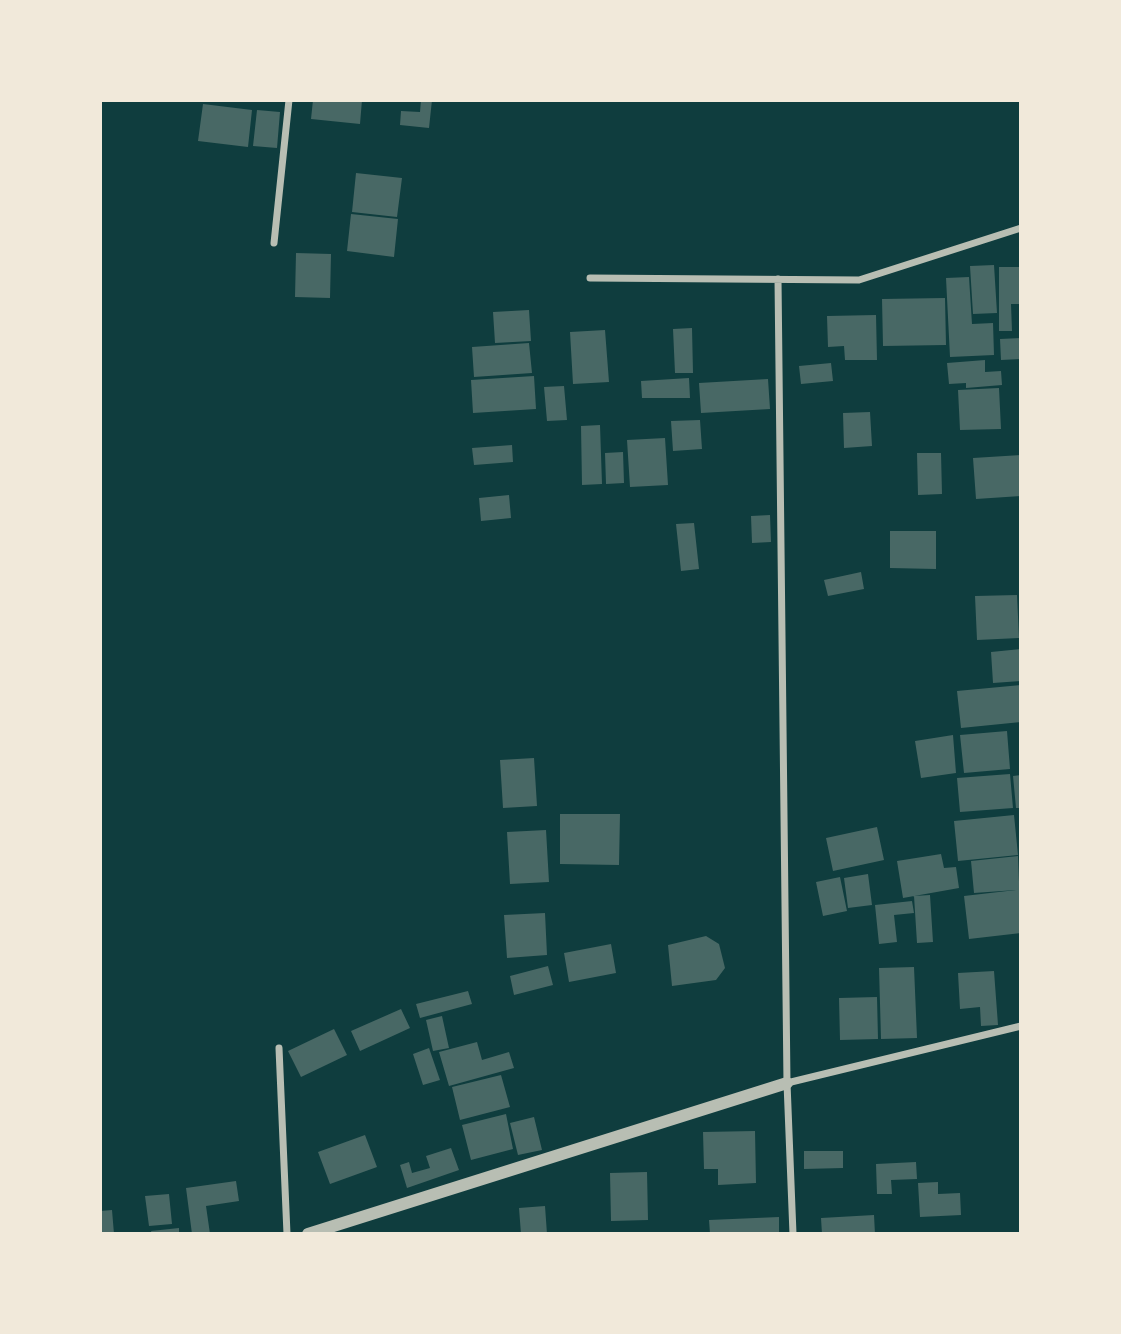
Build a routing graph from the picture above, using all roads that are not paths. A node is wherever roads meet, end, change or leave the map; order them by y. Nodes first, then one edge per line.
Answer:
1 (289, 100) edge
2 (1021, 228) edge
3 (274, 243) dead end
4 (590, 278) dead end
5 (778, 279) junction
6 (1021, 1027) edge
7 (279, 1048) dead end
8 (787, 1083) junction
9 (287, 1234) edge
10 (308, 1234) edge
11 (793, 1234) edge

1 - 3 street
2 - 5 street
4 - 5 street
5 - 8 street
6 - 8 street
7 - 9 street
8 - 10 street
8 - 11 street

